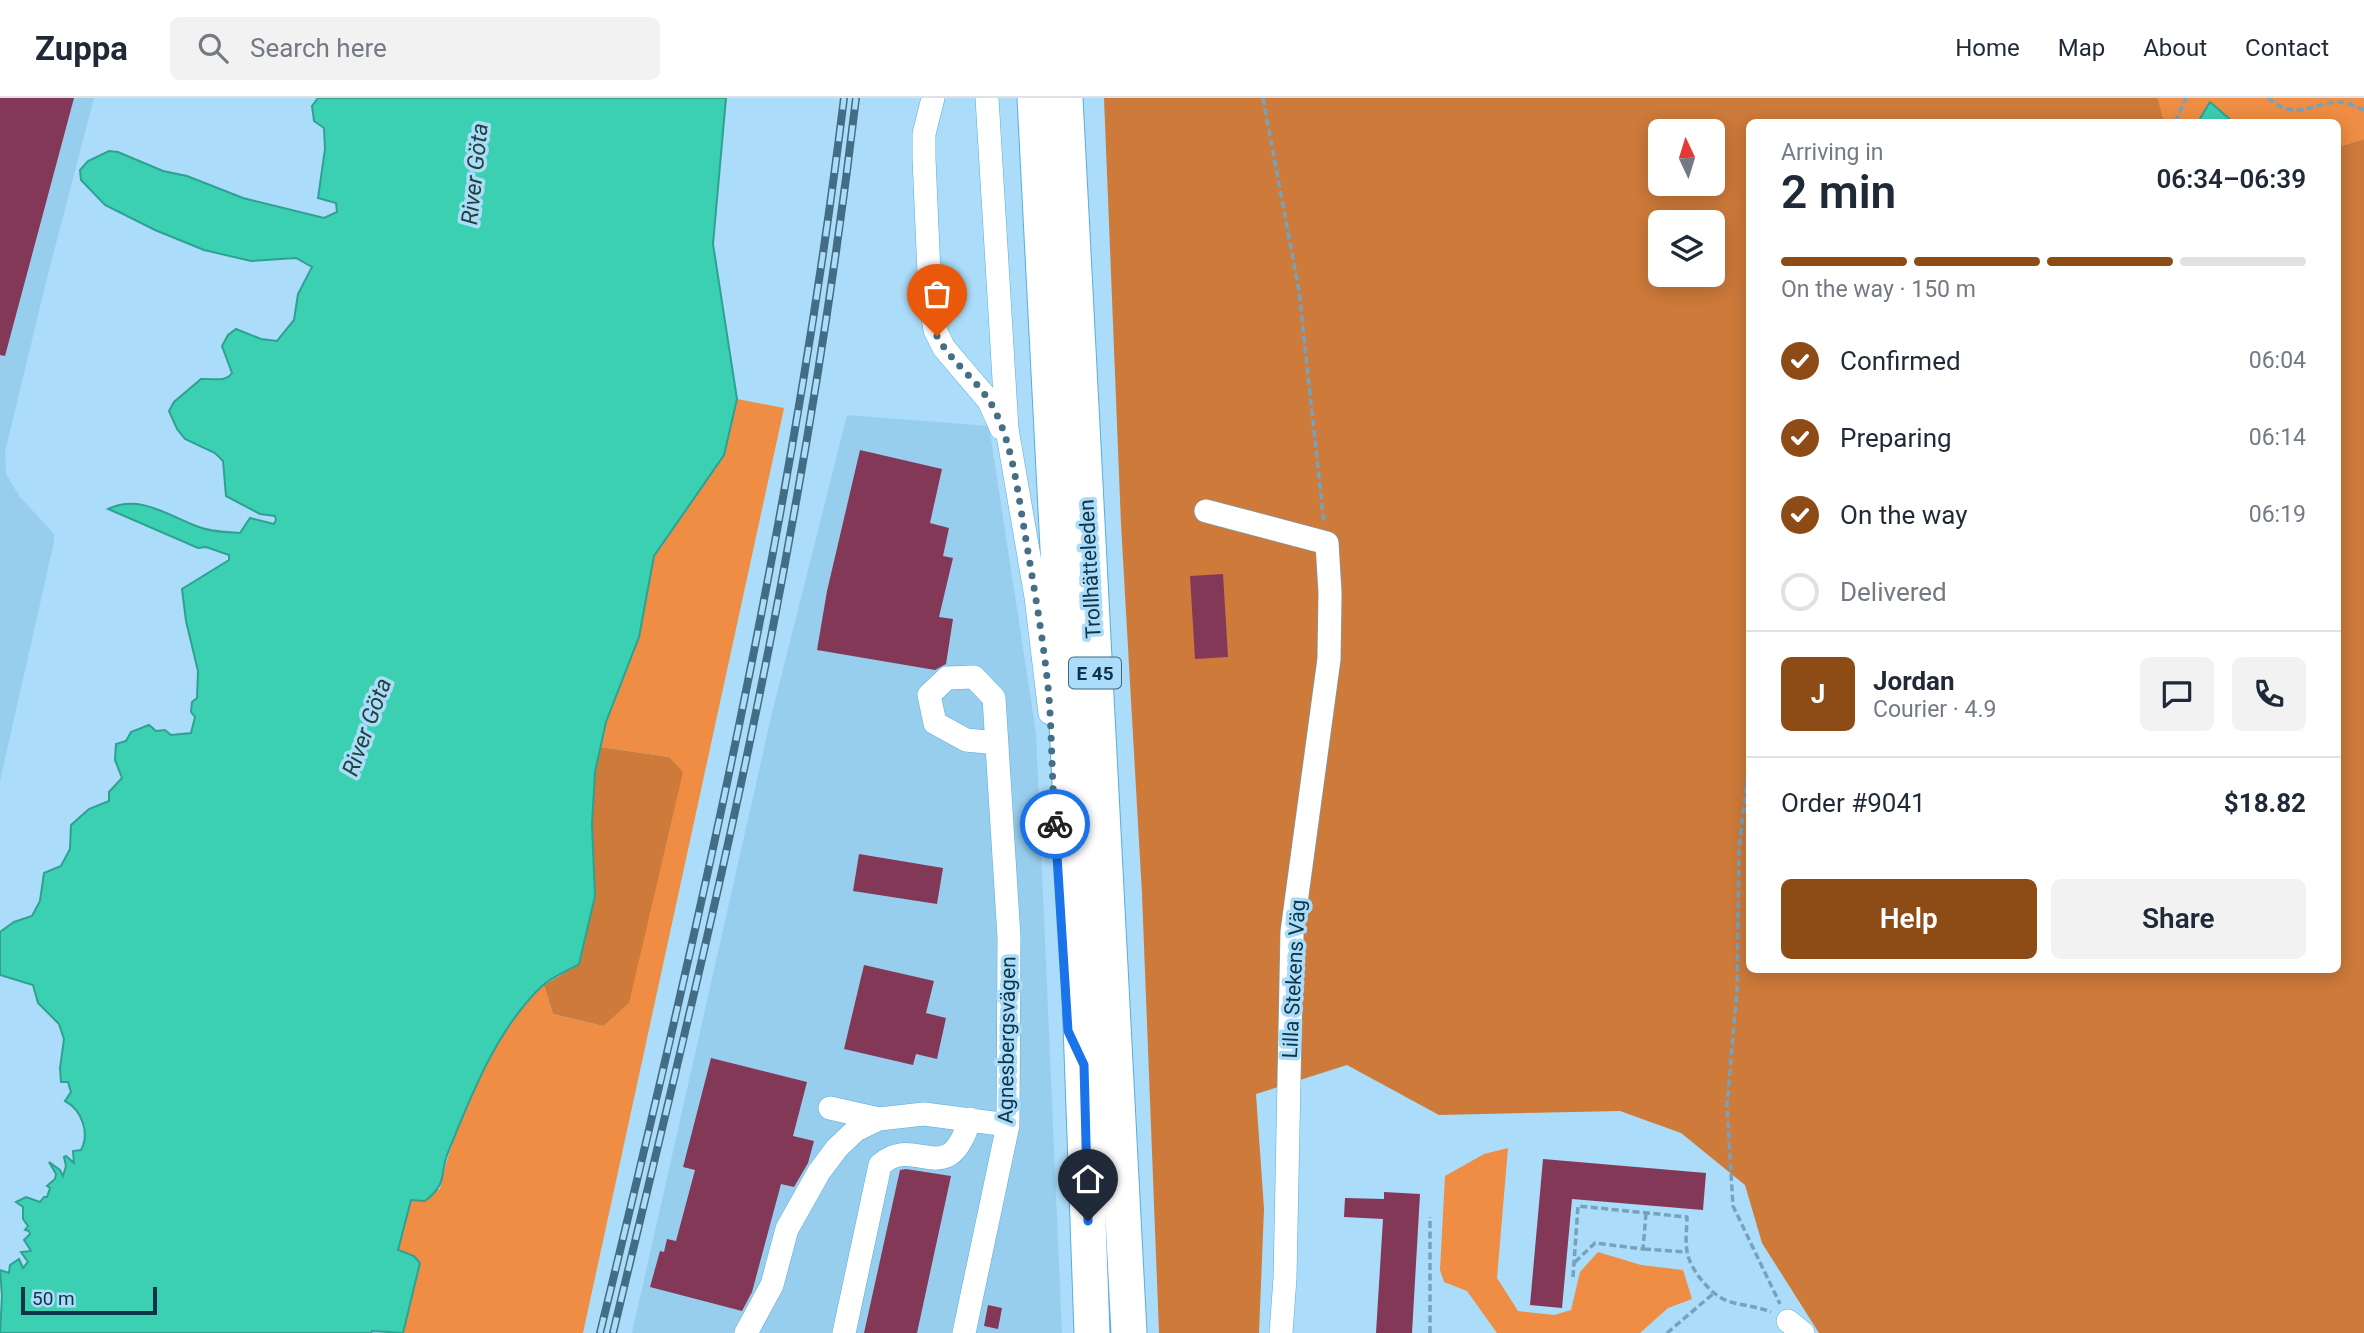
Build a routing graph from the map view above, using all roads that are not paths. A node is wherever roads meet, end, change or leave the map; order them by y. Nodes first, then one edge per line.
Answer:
1 (933, 98) edge
2 (987, 98) edge
3 (1035, 98) edge
4 (1065, 98) edge
5 (1010, 454) junction
6 (1206, 511) dead end
7 (997, 743) dead end
8 (1084, 1065) junction
9 (830, 1108) dead end
10 (879, 1119) junction
11 (970, 1119) junction
12 (1008, 1125) junction
13 (746, 1333) edge
14 (844, 1333) edge
15 (964, 1333) edge
16 (1093, 1333) edge
17 (1129, 1333) edge
18 (1281, 1333) edge

1 - 5 street
2 - 5 street
3 - 8 highway, Trollhätteleden / E 45
4 - 17 highway, Trollhätteleden / E 45
5 - 8 street
6 - 18 street, Lilla Stekens Väg
7 - 12 street, Agnesbergsvägen
8 - 16 highway, Trollhätteleden / E 45
9 - 10 street
10 - 11 street
10 - 13 street
11 - 12 street
11 - 14 street
12 - 15 street, Agnesbergsvägen

